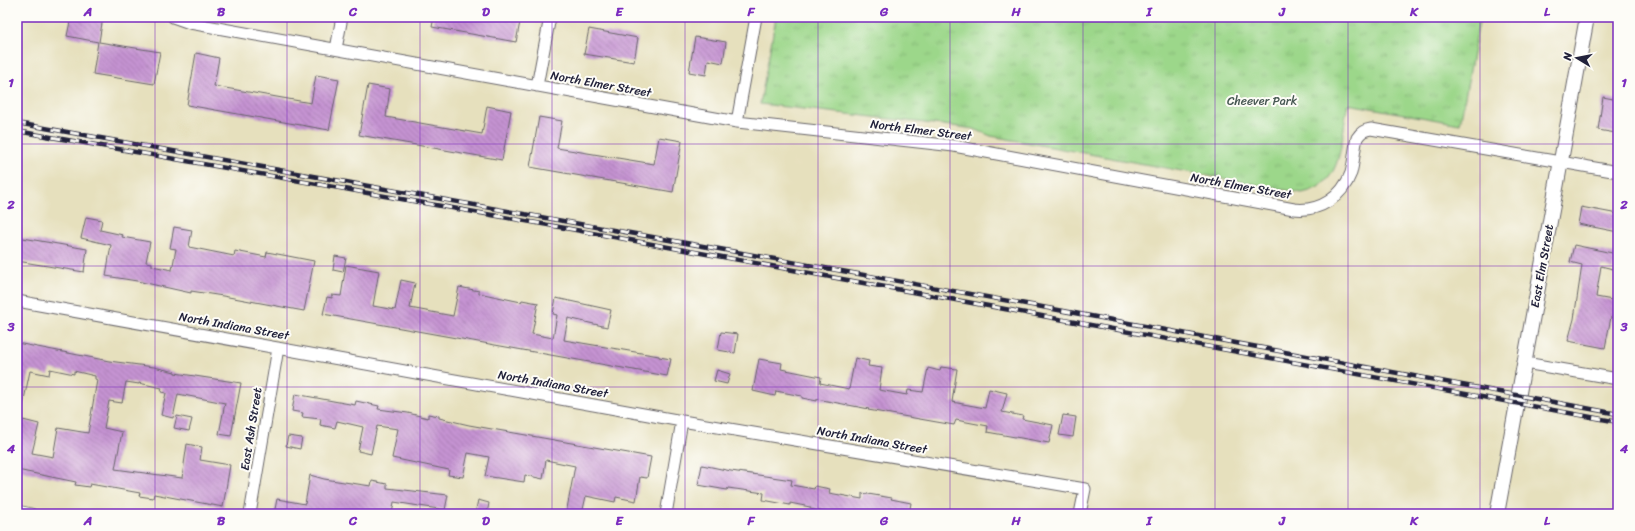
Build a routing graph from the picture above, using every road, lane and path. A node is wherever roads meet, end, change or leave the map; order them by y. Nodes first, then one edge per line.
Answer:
1 (173, 17) edge
2 (342, 17) edge
3 (550, 17) edge
4 (756, 17) edge
5 (1587, 17) edge
6 (336, 49) junction
7 (537, 86) junction
8 (737, 122) junction
9 (1562, 162) junction
10 (1618, 172) edge
11 (17, 301) edge
12 (278, 348) junction
13 (1525, 362) junction
14 (1618, 379) edge
15 (682, 421) junction
16 (17, 511) edge
17 (31, 514) edge
18 (250, 514) edge
19 (666, 514) edge
20 (1080, 514) edge
21 (1497, 514) edge

1 - 6 street, North Elmer Street
2 - 6 street
3 - 7 street
4 - 8 street
5 - 9 street, East Elm Street
6 - 7 street, North Elmer Street
7 - 8 street, North Elmer Street
8 - 9 street, North Elmer Street
9 - 10 street, North Elmer Street
9 - 13 street, East Elm Street
11 - 12 street, North Indiana Street
12 - 15 street, North Indiana Street
12 - 18 street, East Ash Street
13 - 14 street
13 - 21 street, East Elm Street
15 - 19 street
15 - 20 street, North Indiana Street
16 - 17 street

